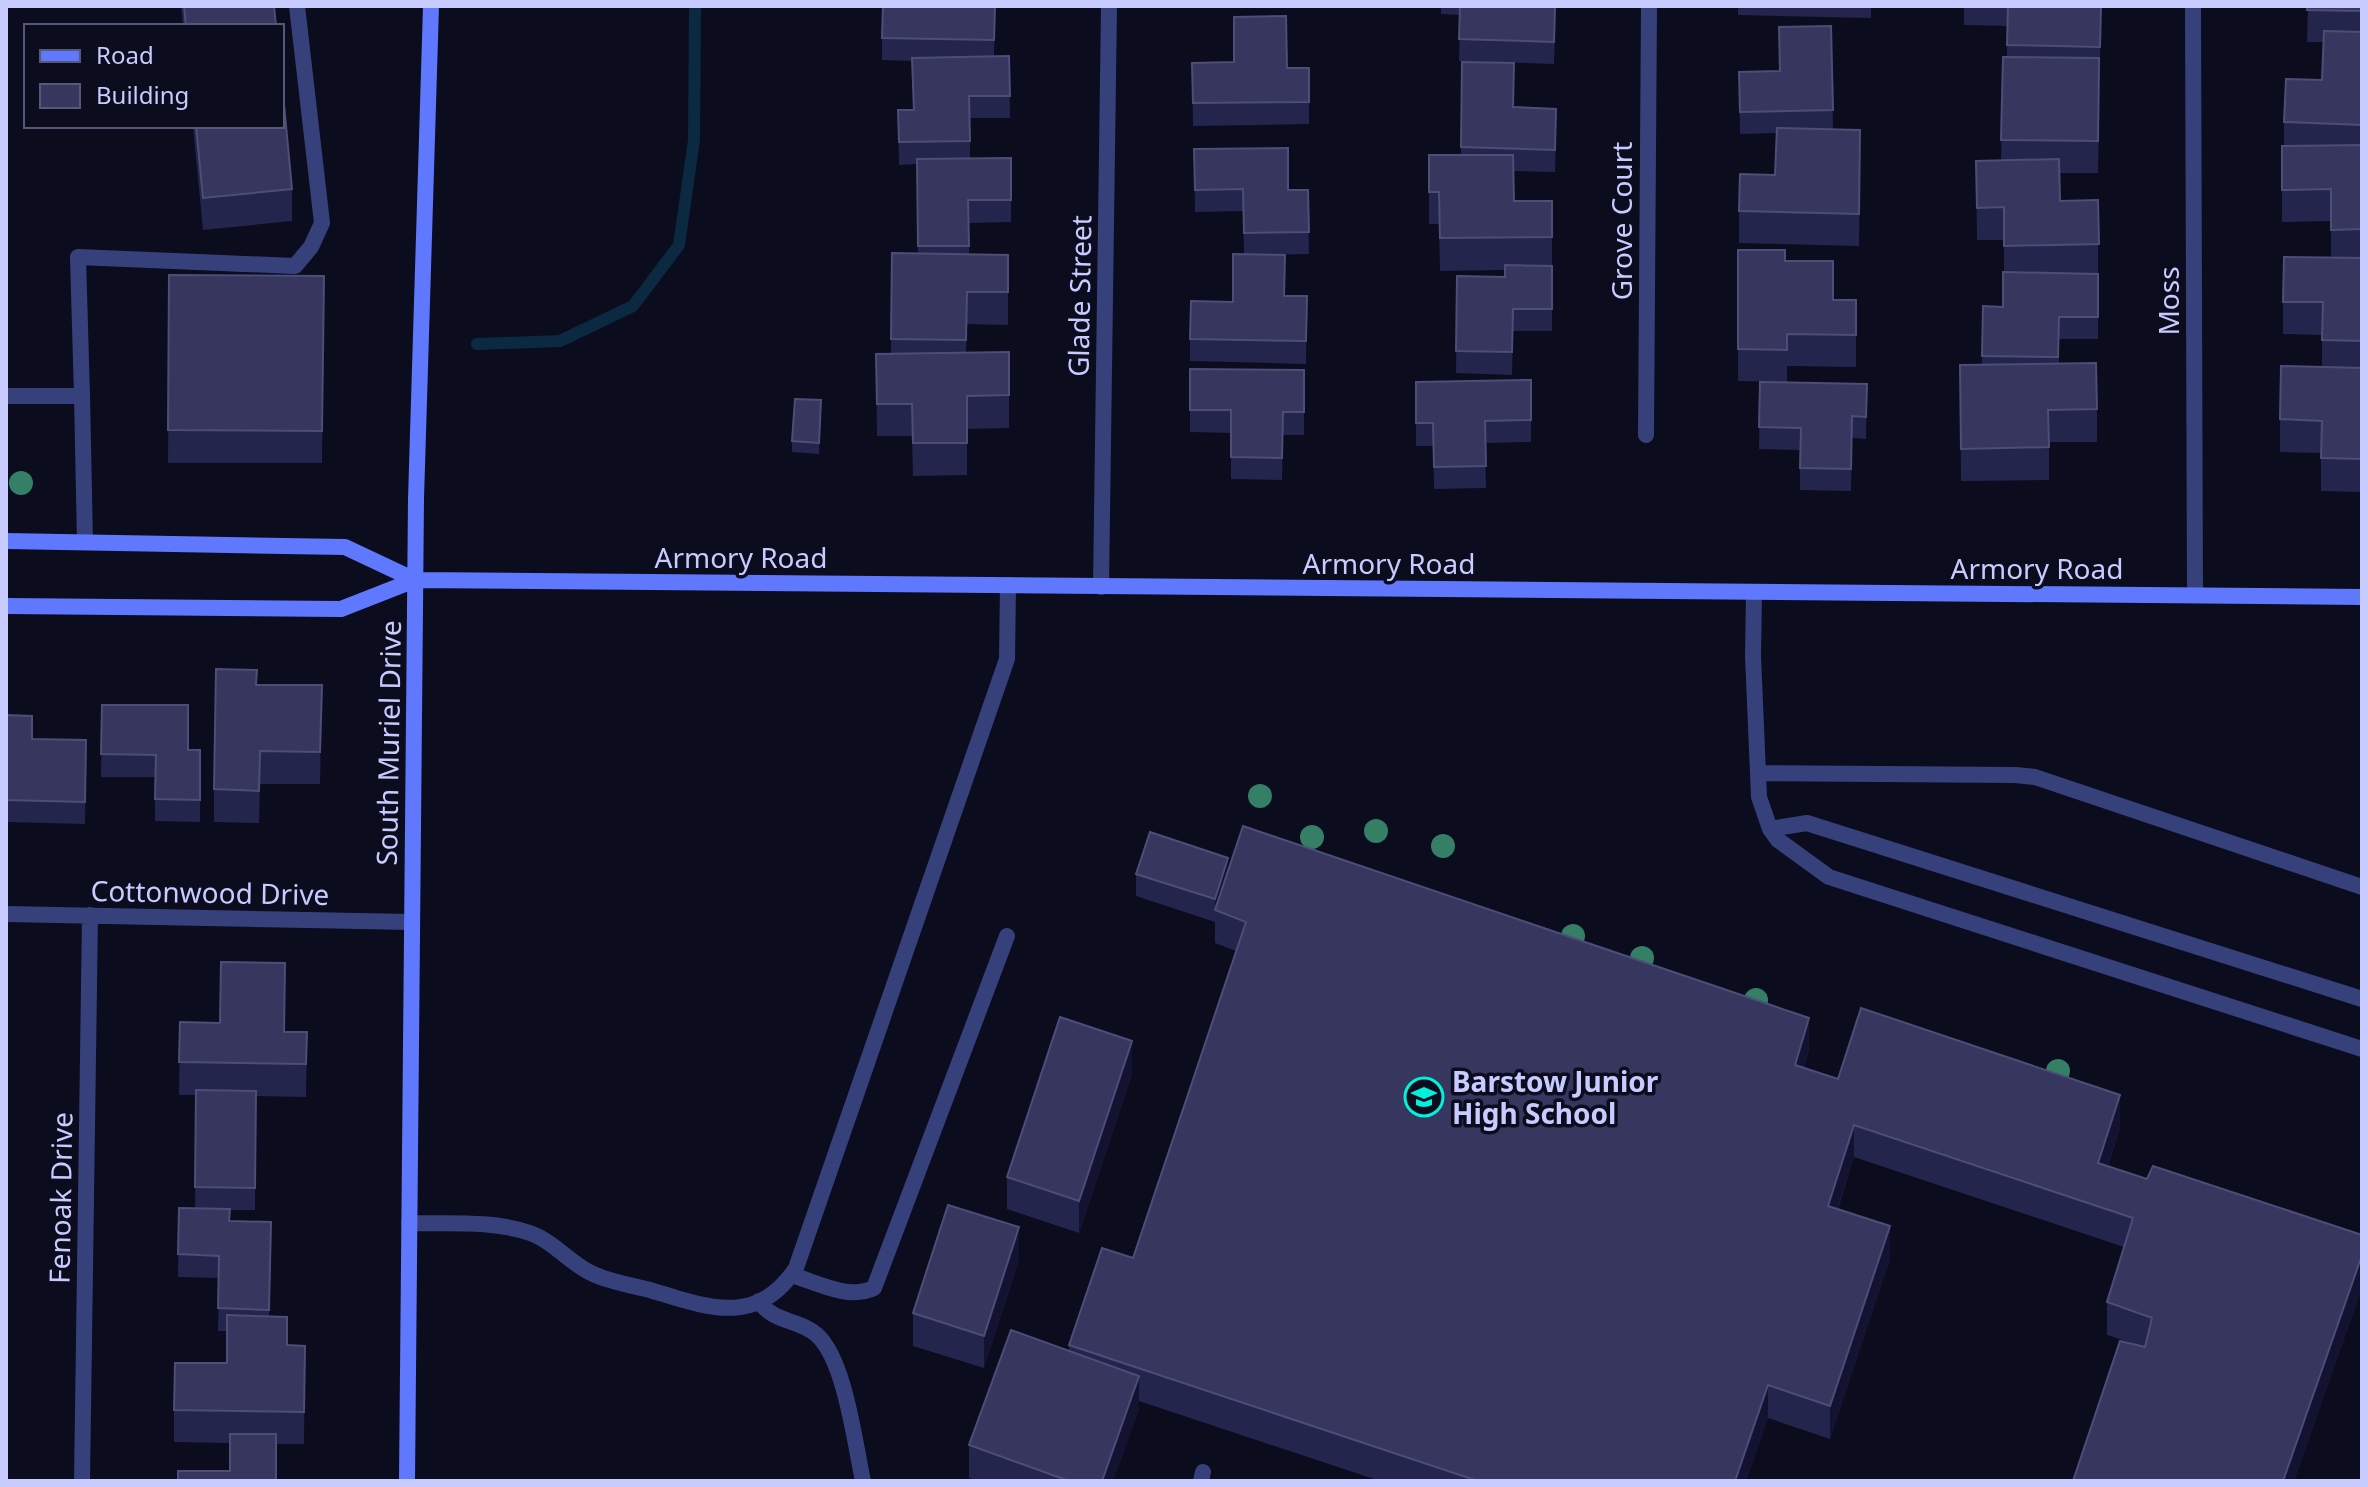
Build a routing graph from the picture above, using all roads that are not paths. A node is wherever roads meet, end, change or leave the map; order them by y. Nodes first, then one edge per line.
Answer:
1 (297, 6) edge
2 (431, 6) edge
3 (1109, 6) edge
4 (1649, 6) edge
5 (2193, 6) edge
6 (6, 396) edge
7 (82, 396) junction
8 (1646, 435) dead end
9 (6, 541) edge
10 (85, 542) junction
11 (415, 580) junction
12 (1008, 585) junction
13 (1101, 587) junction
14 (1754, 592) junction
15 (2195, 595) junction
16 (2362, 597) edge
17 (6, 606) edge
18 (1758, 773) junction
19 (1770, 829) junction
20 (2362, 887) edge
21 (6, 914) edge
22 (90, 915) junction
23 (412, 922) junction
24 (1007, 936) dead end
25 (2362, 999) edge
26 (2362, 1049) edge
27 (409, 1223) junction
28 (792, 1275) junction
29 (759, 1301) junction
30 (82, 1481) edge
31 (407, 1481) edge
32 (863, 1481) edge

1 - 7 street
2 - 11 main road, South Muriel Drive
3 - 13 street, Glade Street
4 - 8 street, Grove Court
5 - 15 street, Moss
6 - 7 street
7 - 10 street
9 - 10 main road, Armory Road
10 - 11 main road, Armory Road
11 - 12 main road, Armory Road
11 - 17 main road, Armory Road
11 - 23 main road, South Muriel Drive
12 - 13 main road, Armory Road
12 - 28 street
13 - 14 main road, Armory Road
14 - 15 main road, Armory Road
14 - 18 street
15 - 16 main road, Armory Road
18 - 19 street
18 - 20 street
19 - 25 street
19 - 26 street
21 - 22 street, Cottonwood Drive
22 - 23 street, Cottonwood Drive
22 - 30 street, Fenoak Drive
23 - 27 main road, South Muriel Drive
24 - 28 street
27 - 29 street
27 - 31 main road, South Muriel Drive
28 - 29 street
29 - 32 street

